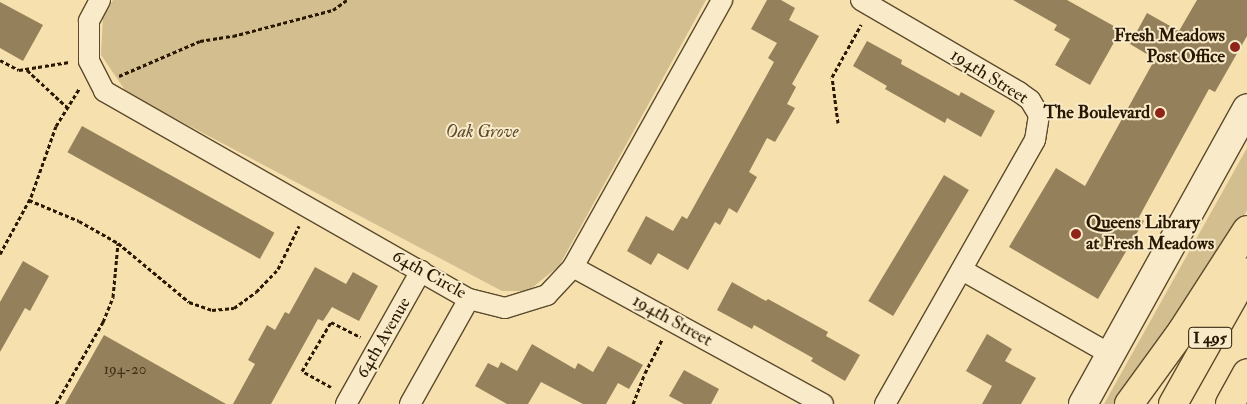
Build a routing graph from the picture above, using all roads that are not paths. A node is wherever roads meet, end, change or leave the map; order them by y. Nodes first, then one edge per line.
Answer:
1 (100, 0) edge
2 (722, 0) edge
3 (861, 0) edge
4 (1247, 108) edge
5 (1247, 230) edge
6 (573, 268) junction
7 (962, 270) junction
8 (421, 271) junction
9 (1247, 272) edge
10 (469, 299) junction
11 (1110, 354) junction
12 (1247, 373) edge
13 (341, 397) edge
14 (410, 404) edge
15 (823, 404) edge
16 (885, 404) edge
17 (1083, 404) edge
18 (1129, 404) edge
19 (1173, 404) edge
20 (1230, 404) edge

1 - 8 street, 64th Circle
2 - 6 street, 64th Circle
3 - 7 street, 194th Street
4 - 11 main road
5 - 18 highway
6 - 10 street, 64th Circle
6 - 15 street, 194th Street
7 - 11 street
7 - 16 street, 194th Street
8 - 10 street, 64th Circle
8 - 13 street, 64th Avenue
9 - 19 highway, I 495
10 - 14 street
11 - 17 main road
12 - 20 highway, I 495

